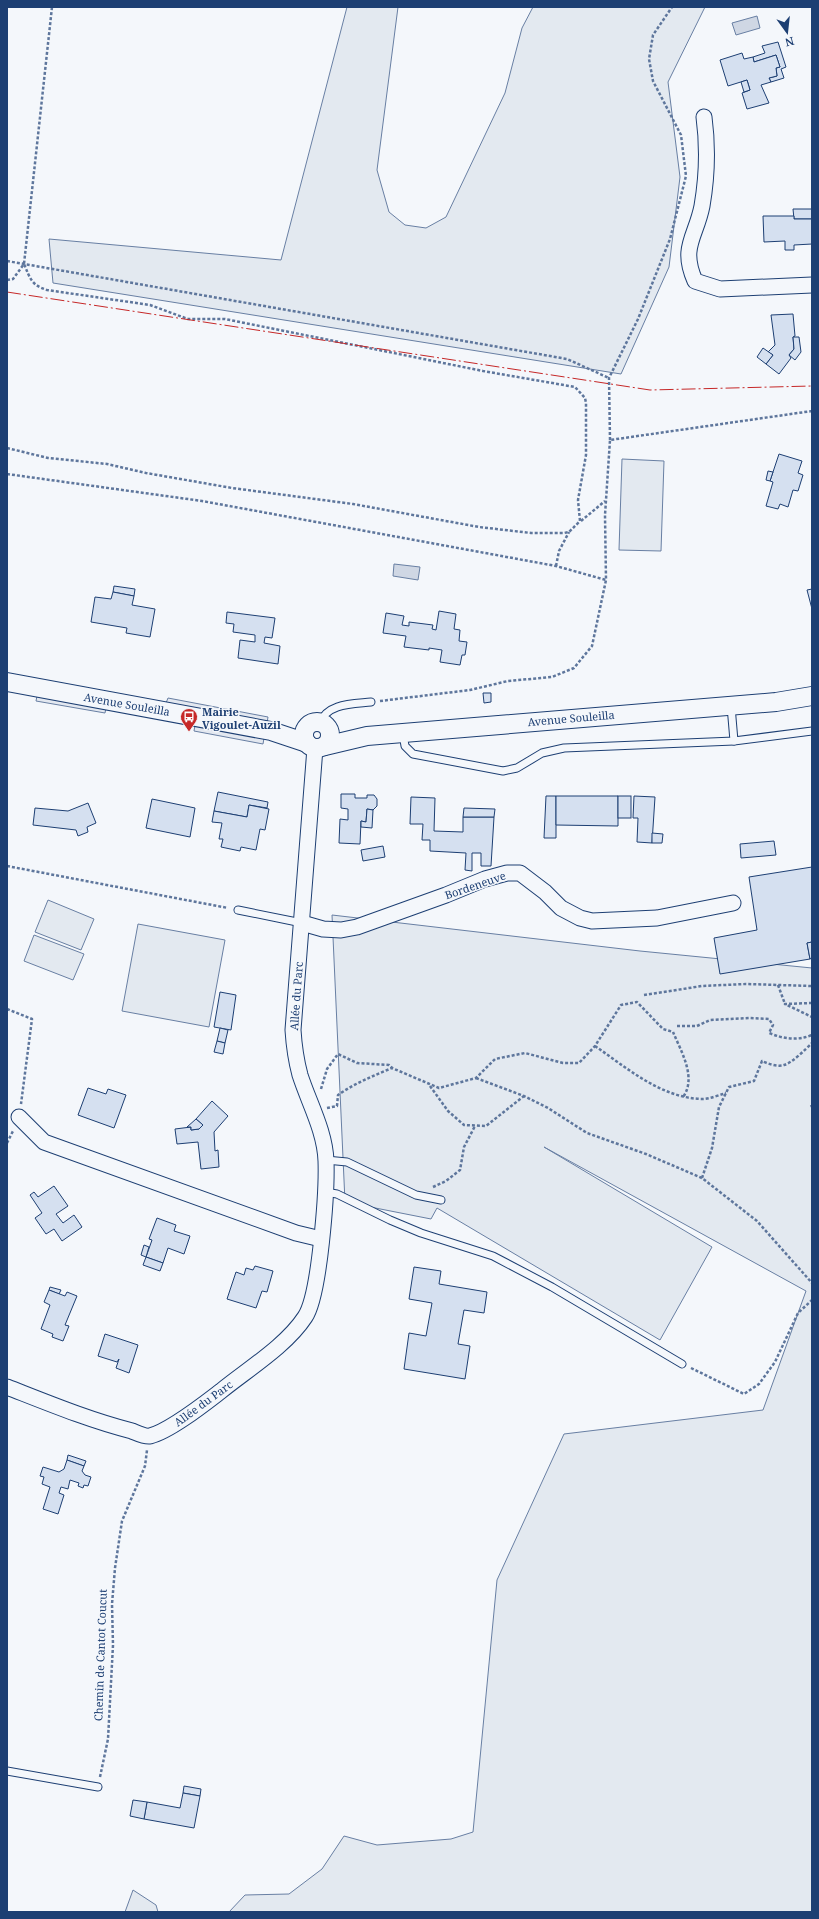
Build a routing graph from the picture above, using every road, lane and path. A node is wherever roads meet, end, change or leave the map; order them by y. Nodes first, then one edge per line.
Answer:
1 (52, 7) edge
2 (672, 7) edge
3 (704, 117) dead end
4 (7, 261) edge
5 (24, 264) junction
6 (7, 280) edge
7 (812, 285) edge
8 (609, 378) junction
9 (812, 411) edge
10 (610, 440) junction
11 (7, 448) edge
12 (7, 474) edge
13 (606, 501) junction
14 (580, 521) junction
15 (569, 532) junction
16 (556, 566) junction
17 (606, 580) junction
18 (7, 682) edge
19 (812, 696) edge
20 (371, 702) joint
21 (776, 702) junction
22 (812, 704) edge
23 (731, 705) junction
24 (319, 725) junction
25 (271, 731) junction
26 (812, 731) edge
27 (403, 733) junction
28 (366, 736) junction
29 (734, 741) junction
30 (316, 746) junction
31 (7, 866) edge
32 (733, 903) dead end
33 (238, 910) joint
34 (302, 923) junction
35 (778, 985) junction
36 (812, 986) edge
37 (644, 995) dead end
38 (812, 1003) edge
39 (785, 1004) junction
40 (7, 1009) edge
41 (812, 1017) edge
42 (677, 1026) dead end
43 (812, 1035) edge
44 (812, 1043) edge
45 (595, 1046) junction
46 (392, 1068) junction
47 (476, 1078) junction
48 (430, 1085) junction
49 (726, 1093) junction
50 (320, 1094) dead end
51 (524, 1096) junction
52 (683, 1097) junction
53 (324, 1108) dead end
54 (19, 1117) joint
55 (475, 1126) junction
56 (326, 1160) junction
57 (702, 1178) junction
58 (325, 1192) junction
59 (416, 1195) junction
60 (441, 1200) dead end
61 (321, 1239) junction
62 (812, 1283) edge
63 (812, 1300) edge
64 (682, 1364) joint
65 (7, 1387) edge
66 (149, 1436) junction
67 (7, 1771) edge
68 (98, 1787) joint

1 - 5 path
2 - 8 path
3 - 7 street
4 - 5 path
5 - 6 path
5 - 8 path
5 - 14 path
8 - 10 path
9 - 10 path
10 - 13 path
11 - 15 path
12 - 16 path
13 - 14 path
13 - 17 path
14 - 15 path
15 - 16 path
16 - 17 path
17 - 20 path
18 - 25 street, Avenue Souleilla
19 - 21 street, Avenue Souleilla
20 - 24 lane
21 - 22 street, Avenue Souleilla
21 - 23 street, Avenue Souleilla
23 - 27 street, Avenue Souleilla
23 - 29 lane
24 - 25 street, Avenue Souleilla
24 - 28 street, Avenue Souleilla
24 - 30 street
24 - 30 street
25 - 30 street, Avenue Souleilla
26 - 29 lane
27 - 28 street, Avenue Souleilla
27 - 29 lane
28 - 30 street, Avenue Souleilla
30 - 34 street, Allée du Parc
31 - 33 path
32 - 34 street, Bordeneuve
33 - 34 lane
34 - 56 street, Allée du Parc
35 - 36 path
35 - 37 path
35 - 39 path
38 - 39 path
39 - 41 path
40 - 54 path
42 - 43 path
44 - 49 path
45 - 47 path
45 - 52 path
45 - 52 path
46 - 48 path
46 - 50 path
46 - 53 path
47 - 48 path
47 - 51 path
48 - 55 path
49 - 52 path
49 - 57 path
51 - 55 path
51 - 57 path
54 - 61 street
55 - 59 path
56 - 58 street, Allée du Parc
56 - 59 lane
57 - 62 path
58 - 61 street, Allée du Parc
58 - 64 lane
59 - 60 lane
61 - 66 street, Allée du Parc
63 - 64 path
65 - 66 street
66 - 68 path, Chemin de Cantot Coucut
67 - 68 lane

